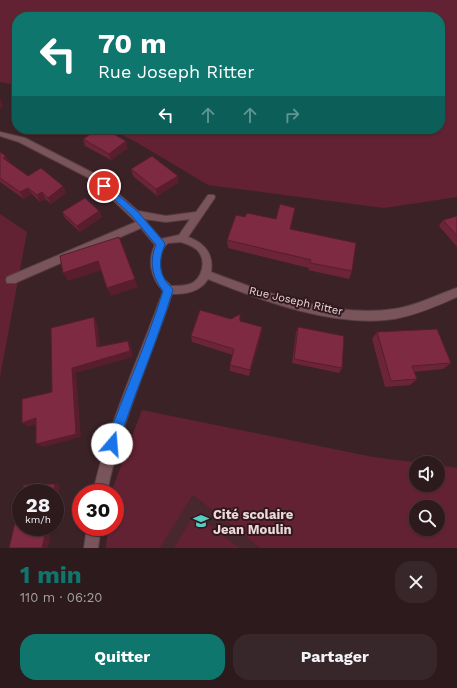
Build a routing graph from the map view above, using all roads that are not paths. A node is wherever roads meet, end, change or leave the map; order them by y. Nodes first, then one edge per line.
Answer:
1 (0, 134) edge
2 (211, 197) dead end
3 (135, 214) junction
4 (198, 215) junction
5 (143, 223) junction
6 (182, 238) junction
7 (161, 245) junction
8 (206, 274) junction
9 (11, 280) dead end
10 (168, 290) junction
11 (457, 292) edge
12 (102, 484) edge
13 (93, 536) edge
14 (91, 548) edge

1 - 3 street
2 - 4 street
3 - 4 street
3 - 5 street
4 - 6 street
5 - 7 street
5 - 9 street
6 - 7 street
6 - 8 street
7 - 10 street
8 - 10 street
8 - 11 street, Rue Joseph Ritter
10 - 12 street
13 - 14 street

